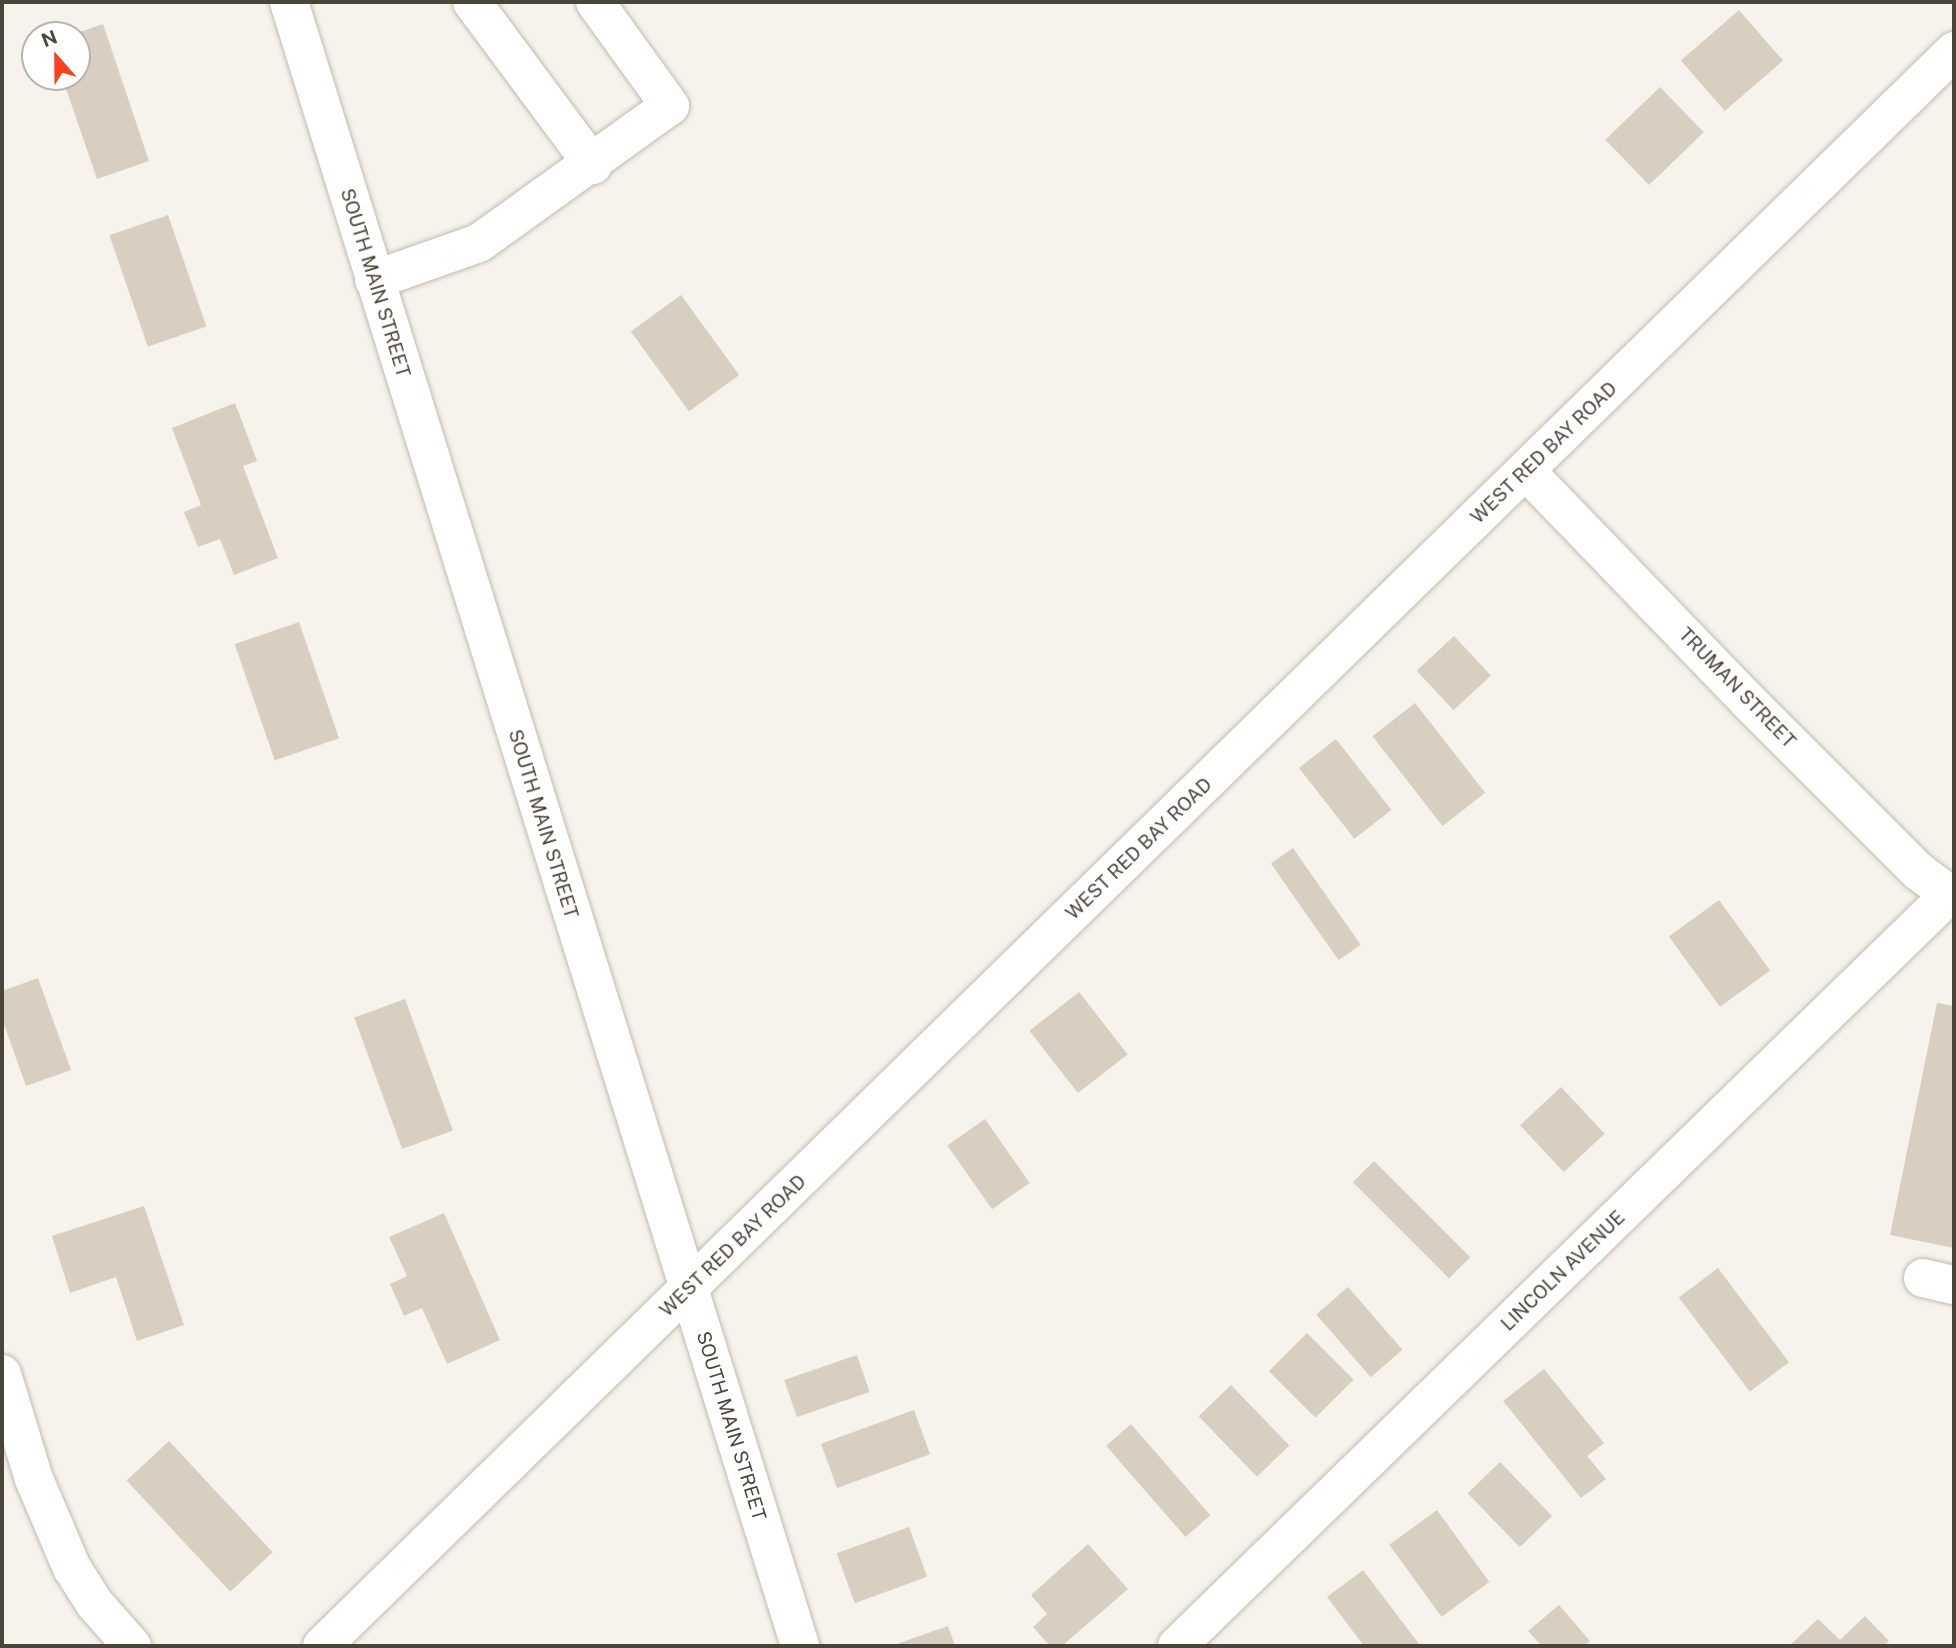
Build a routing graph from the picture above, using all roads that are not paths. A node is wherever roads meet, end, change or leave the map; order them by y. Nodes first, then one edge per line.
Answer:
1 (289, 2) edge
2 (472, 2) edge
3 (595, 2) edge
4 (1954, 51) edge
5 (593, 165) junction
6 (374, 280) junction
7 (1526, 471) junction
8 (1952, 897) edge
9 (688, 1289) junction
10 (2, 1374) edge
11 (132, 1646) edge
12 (322, 1646) edge
13 (800, 1646) edge
14 (1177, 1646) edge

1 - 6 street, SOUTH MAIN STREET
2 - 5 street
3 - 5 street
4 - 7 street, WEST RED BAY ROAD
5 - 6 street
6 - 9 street, SOUTH MAIN STREET
7 - 8 street, TRUMAN STREET
7 - 9 street, WEST RED BAY ROAD
8 - 14 street, LINCOLN AVENUE
9 - 12 street, WEST RED BAY ROAD
9 - 13 street, SOUTH MAIN STREET
10 - 11 street

